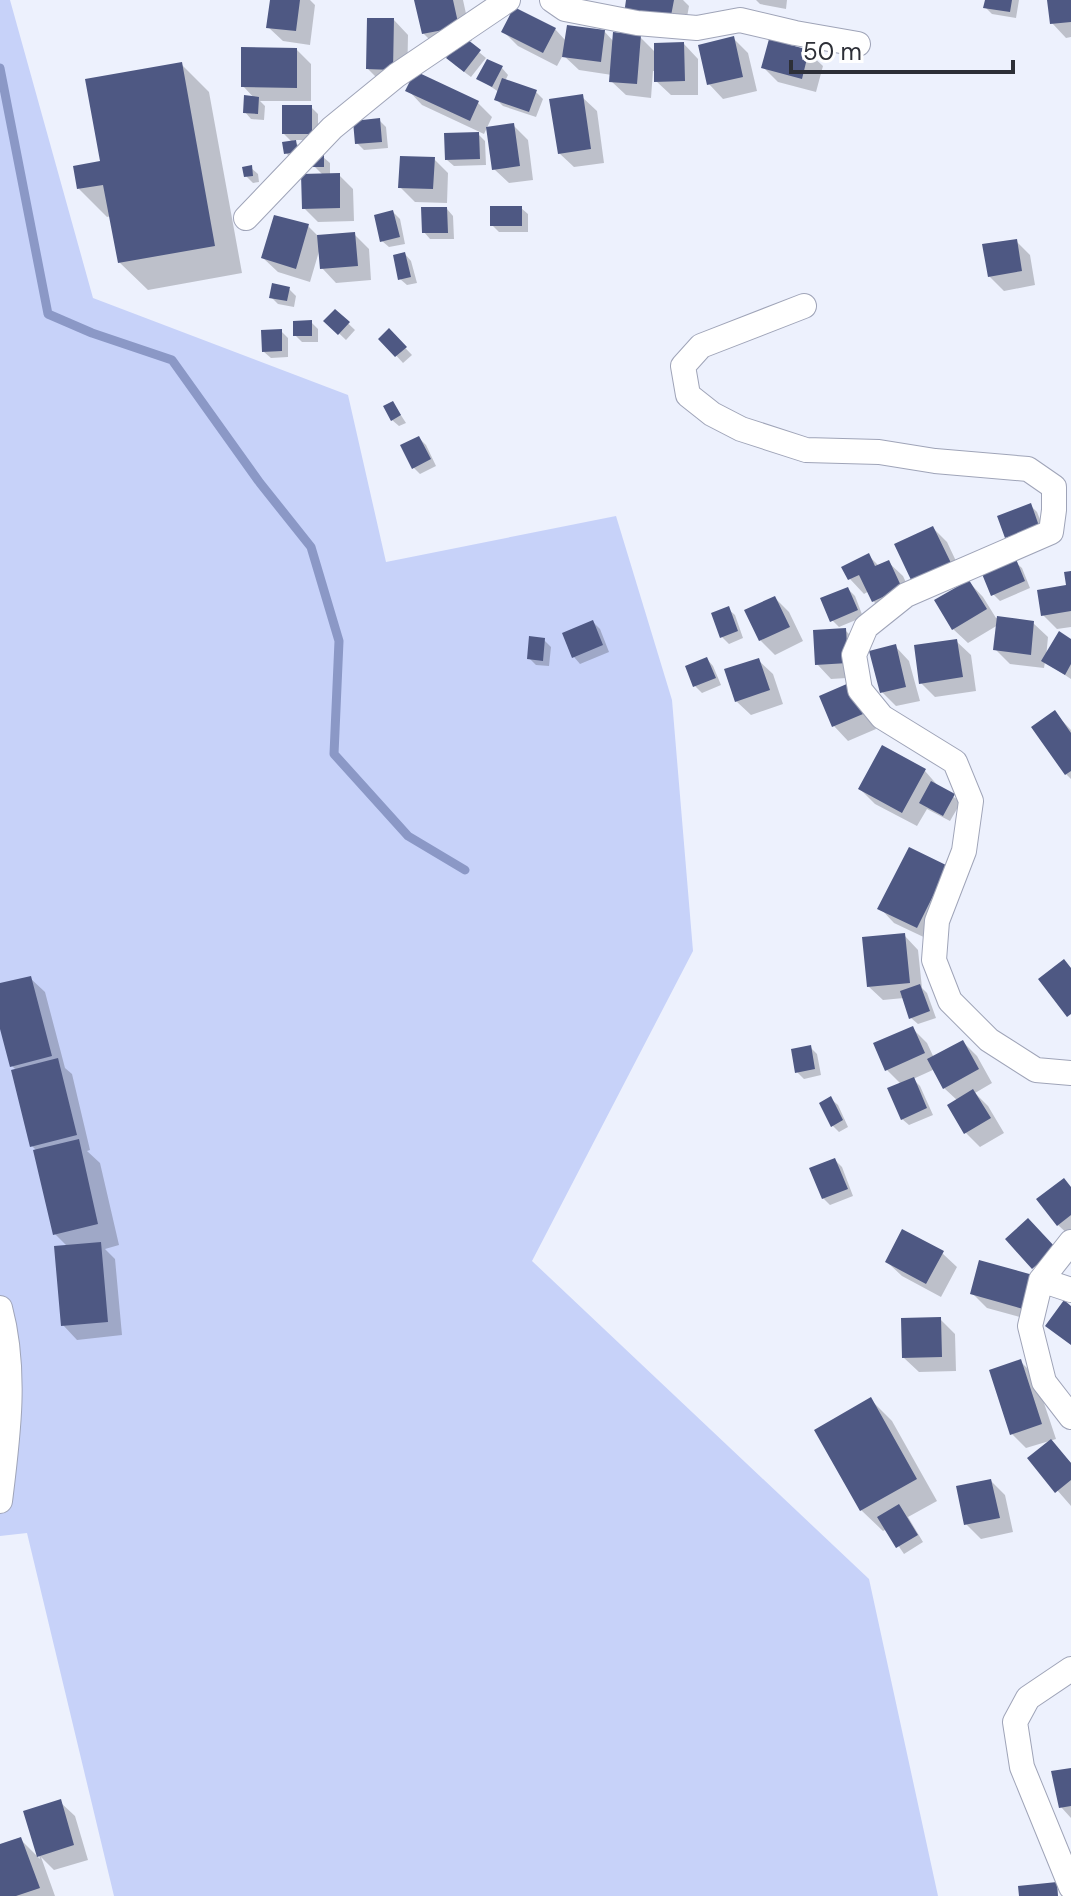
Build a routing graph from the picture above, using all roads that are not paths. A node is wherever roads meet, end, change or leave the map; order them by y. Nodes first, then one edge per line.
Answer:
1 (508, 0) edge
2 (552, 0) edge
3 (858, 44) dead end
4 (246, 218) dead end
5 (804, 306) dead end
6 (1071, 1073) edge
7 (1071, 1242) edge
8 (1041, 1280) junction
9 (1071, 1290) edge
10 (0, 1308) edge
11 (1071, 1417) edge
12 (0, 1501) edge
13 (1071, 1669) edge
14 (1071, 1887) edge

1 - 4 street
2 - 3 street
5 - 6 street
7 - 8 street
8 - 9 street
8 - 11 street
10 - 12 street
13 - 14 street

